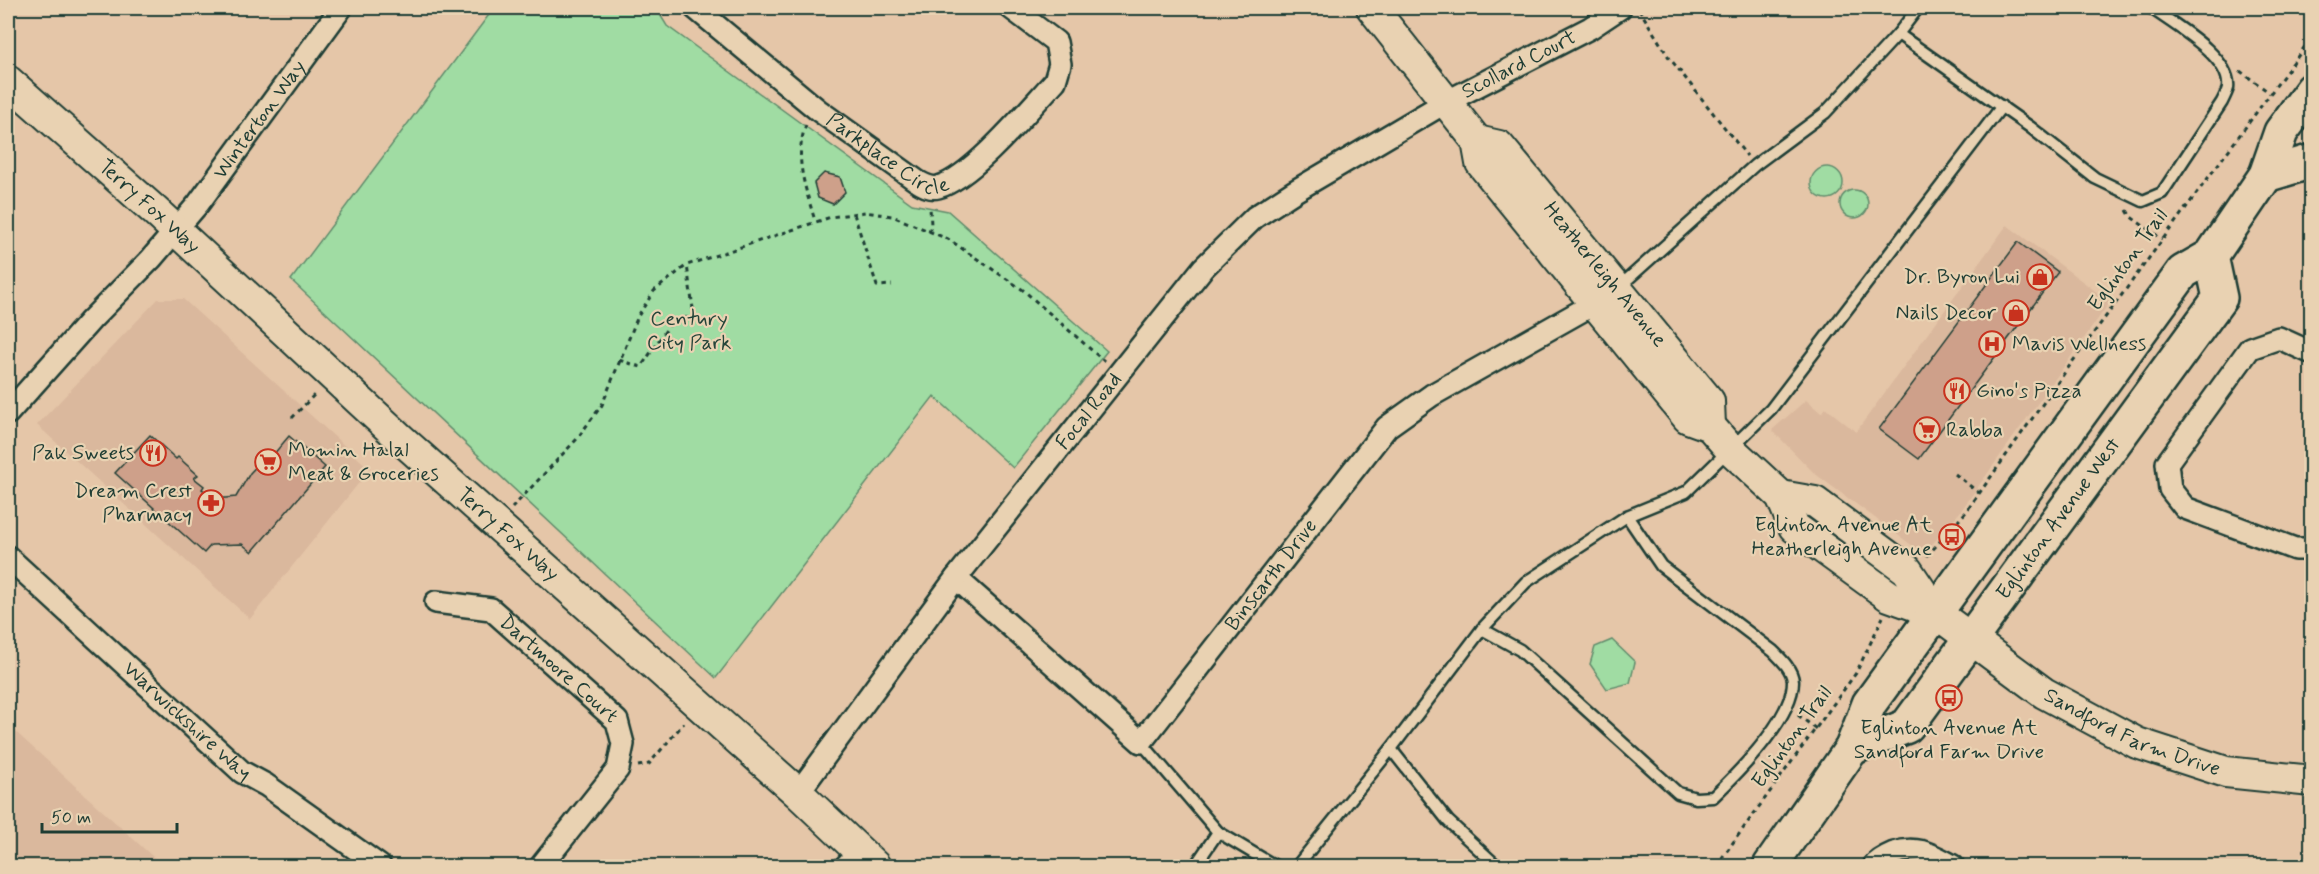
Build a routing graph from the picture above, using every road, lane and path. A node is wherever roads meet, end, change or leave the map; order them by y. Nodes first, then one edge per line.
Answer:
1 (341, 8) edge
2 (695, 8) edge
3 (1011, 8) edge
4 (1372, 8) edge
5 (1620, 8) edge
6 (1638, 8) edge
7 (1918, 8) edge
8 (2151, 8) edge
9 (1898, 34) junction
10 (2312, 37) edge
11 (2237, 68) dead end
12 (8, 81) edge
13 (2312, 90) edge
14 (2270, 93) junction
15 (1446, 102) junction
16 (2002, 106) junction
17 (818, 110) junction
18 (2312, 162) edge
19 (1755, 165) junction
20 (2266, 175) junction
21 (928, 187) junction
22 (2119, 192) junction
23 (854, 213) junction
24 (815, 221) junction
25 (176, 231) junction
26 (928, 232) junction
27 (2162, 239) junction
28 (2211, 256) junction
29 (687, 265) junction
30 (892, 285) dead end
31 (1607, 296) junction
32 (2312, 353) edge
33 (619, 360) junction
34 (1119, 374) junction
35 (332, 375) junction
36 (8, 413) edge
37 (292, 418) dead end
38 (1730, 449) junction
39 (1955, 474) dead end
40 (1979, 493) junction
41 (1627, 516) junction
42 (497, 525) junction
43 (2312, 549) edge
44 (8, 557) edge
45 (1925, 557) dead end
46 (956, 578) junction
47 (436, 602) dead end
48 (1936, 613) junction
49 (1881, 618) dead end
50 (1482, 629) junction
51 (1971, 639) junction
52 (699, 705) junction
53 (1795, 712) dead end
54 (1816, 729) junction
55 (1141, 742) junction
56 (1852, 748) junction
57 (1391, 749) junction
58 (618, 769) junction
59 (2312, 781) edge
60 (798, 793) junction
61 (1218, 832) junction
62 (856, 861) edge
63 (378, 866) edge
64 (541, 867) edge
65 (1195, 867) edge
66 (1275, 867) edge
67 (1297, 867) edge
68 (1497, 867) edge
69 (1716, 867) edge
70 (1770, 867) edge
71 (1874, 867) edge
72 (1953, 867) edge

1 - 25 street, Winterton Way
2 - 17 street, Parkplace Circle
3 - 21 street, Parkplace Circle
4 - 15 street, Heatherleigh Avenue
5 - 15 street, Scollard Court
6 - 19 path
7 - 9 lane
8 - 22 lane
9 - 16 lane
9 - 19 lane
10 - 14 path, Eglinton Trail
11 - 14 path
12 - 25 street, Terry Fox Way
13 - 20 main road
14 - 27 path, Eglinton Trail
15 - 31 street, Heatherleigh Avenue
15 - 34 street, Focal Road
16 - 22 lane
16 - 38 lane
17 - 21 street, Parkplace Circle
17 - 24 path
18 - 20 main road
19 - 31 lane
20 - 28 main road
21 - 26 path
22 - 27 path
23 - 24 path
23 - 26 path
23 - 30 path
24 - 29 path
25 - 35 street, Terry Fox Way
25 - 36 street, Winterton Way
26 - 34 path
27 - 40 path, Eglinton Trail
28 - 48 main road
28 - 51 main road, Eglinton Avenue West
29 - 33 path
29 - 33 path
31 - 38 street, Heatherleigh Avenue
31 - 55 street, Binscarth Drive
32 - 43 street
33 - 42 path
34 - 46 street, Focal Road
35 - 37 path
35 - 42 street, Terry Fox Way
38 - 41 lane
38 - 48 street, Heatherleigh Avenue
39 - 40 path
40 - 45 path, Eglinton Trail
41 - 50 lane
41 - 50 lane
42 - 52 street, Terry Fox Way
44 - 63 street, Warwickshire Way
46 - 55 street
46 - 60 street, Focal Road
47 - 58 street, Dartmoore Court
48 - 51 street, Sandford Farm Drive
48 - 56 main road
49 - 54 path, Eglinton Trail
50 - 57 lane
51 - 56 main road, Eglinton Avenue West
51 - 59 street, Sandford Farm Drive
52 - 58 path
52 - 60 street, Terry Fox Way
53 - 54 path
54 - 69 path, Eglinton Trail
55 - 61 lane
56 - 70 main road
57 - 67 lane
57 - 68 lane
58 - 64 street, Dartmoore Court
60 - 62 street, Terry Fox Way
61 - 65 lane
61 - 66 lane
71 - 72 street

